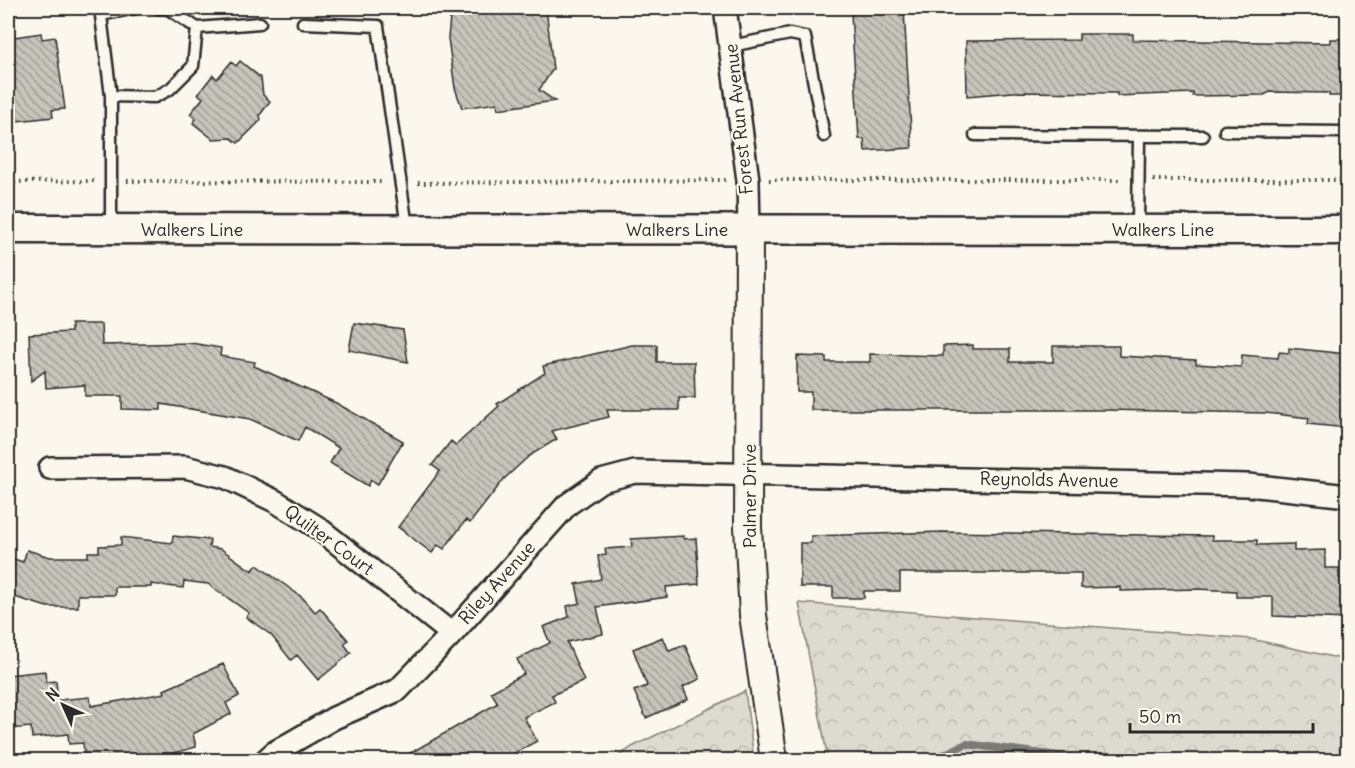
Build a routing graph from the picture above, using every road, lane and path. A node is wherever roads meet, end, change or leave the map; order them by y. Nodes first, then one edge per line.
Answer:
1 (136, 8) edge
2 (158, 8) edge
3 (725, 8) edge
4 (101, 11) edge
5 (260, 23) dead end
6 (303, 23) dead end
7 (197, 28) junction
8 (731, 46) junction
9 (111, 96) junction
10 (1225, 130) dead end
11 (1347, 132) edge
12 (975, 135) dead end
13 (824, 136) dead end
14 (1139, 136) junction
15 (1203, 136) dead end
16 (748, 180) junction
17 (1139, 180) junction
18 (1347, 180) edge
19 (110, 181) junction
20 (8, 182) edge
21 (401, 183) junction
22 (8, 229) edge
23 (408, 229) junction
24 (1138, 230) junction
25 (1347, 230) edge
26 (111, 231) junction
27 (749, 231) junction
28 (50, 468) dead end
29 (749, 473) junction
30 (1347, 496) edge
31 (452, 634) junction
32 (266, 760) edge
33 (774, 760) edge

1 - 4 lane
2 - 7 lane
3 - 8 street, Forest Run Avenue
4 - 9 lane
5 - 7 lane
6 - 21 lane
7 - 9 lane
8 - 13 lane
8 - 16 street, Forest Run Avenue
9 - 19 lane
10 - 11 lane
12 - 14 lane
14 - 15 lane
14 - 17 lane
16 - 17 path
16 - 21 path
16 - 27 street, Forest Run Avenue
17 - 18 path
17 - 24 lane
19 - 20 path
19 - 21 path
19 - 26 lane
21 - 23 lane
22 - 26 main road, Walkers Line
23 - 26 main road, Walkers Line
23 - 27 main road, Walkers Line
24 - 25 main road, Walkers Line
24 - 27 main road, Walkers Line
27 - 29 street, Palmer Drive
28 - 31 street, Quilter Court
29 - 30 street, Reynolds Avenue
29 - 31 street, Riley Avenue
29 - 33 street, Palmer Drive
31 - 32 street, Riley Avenue

